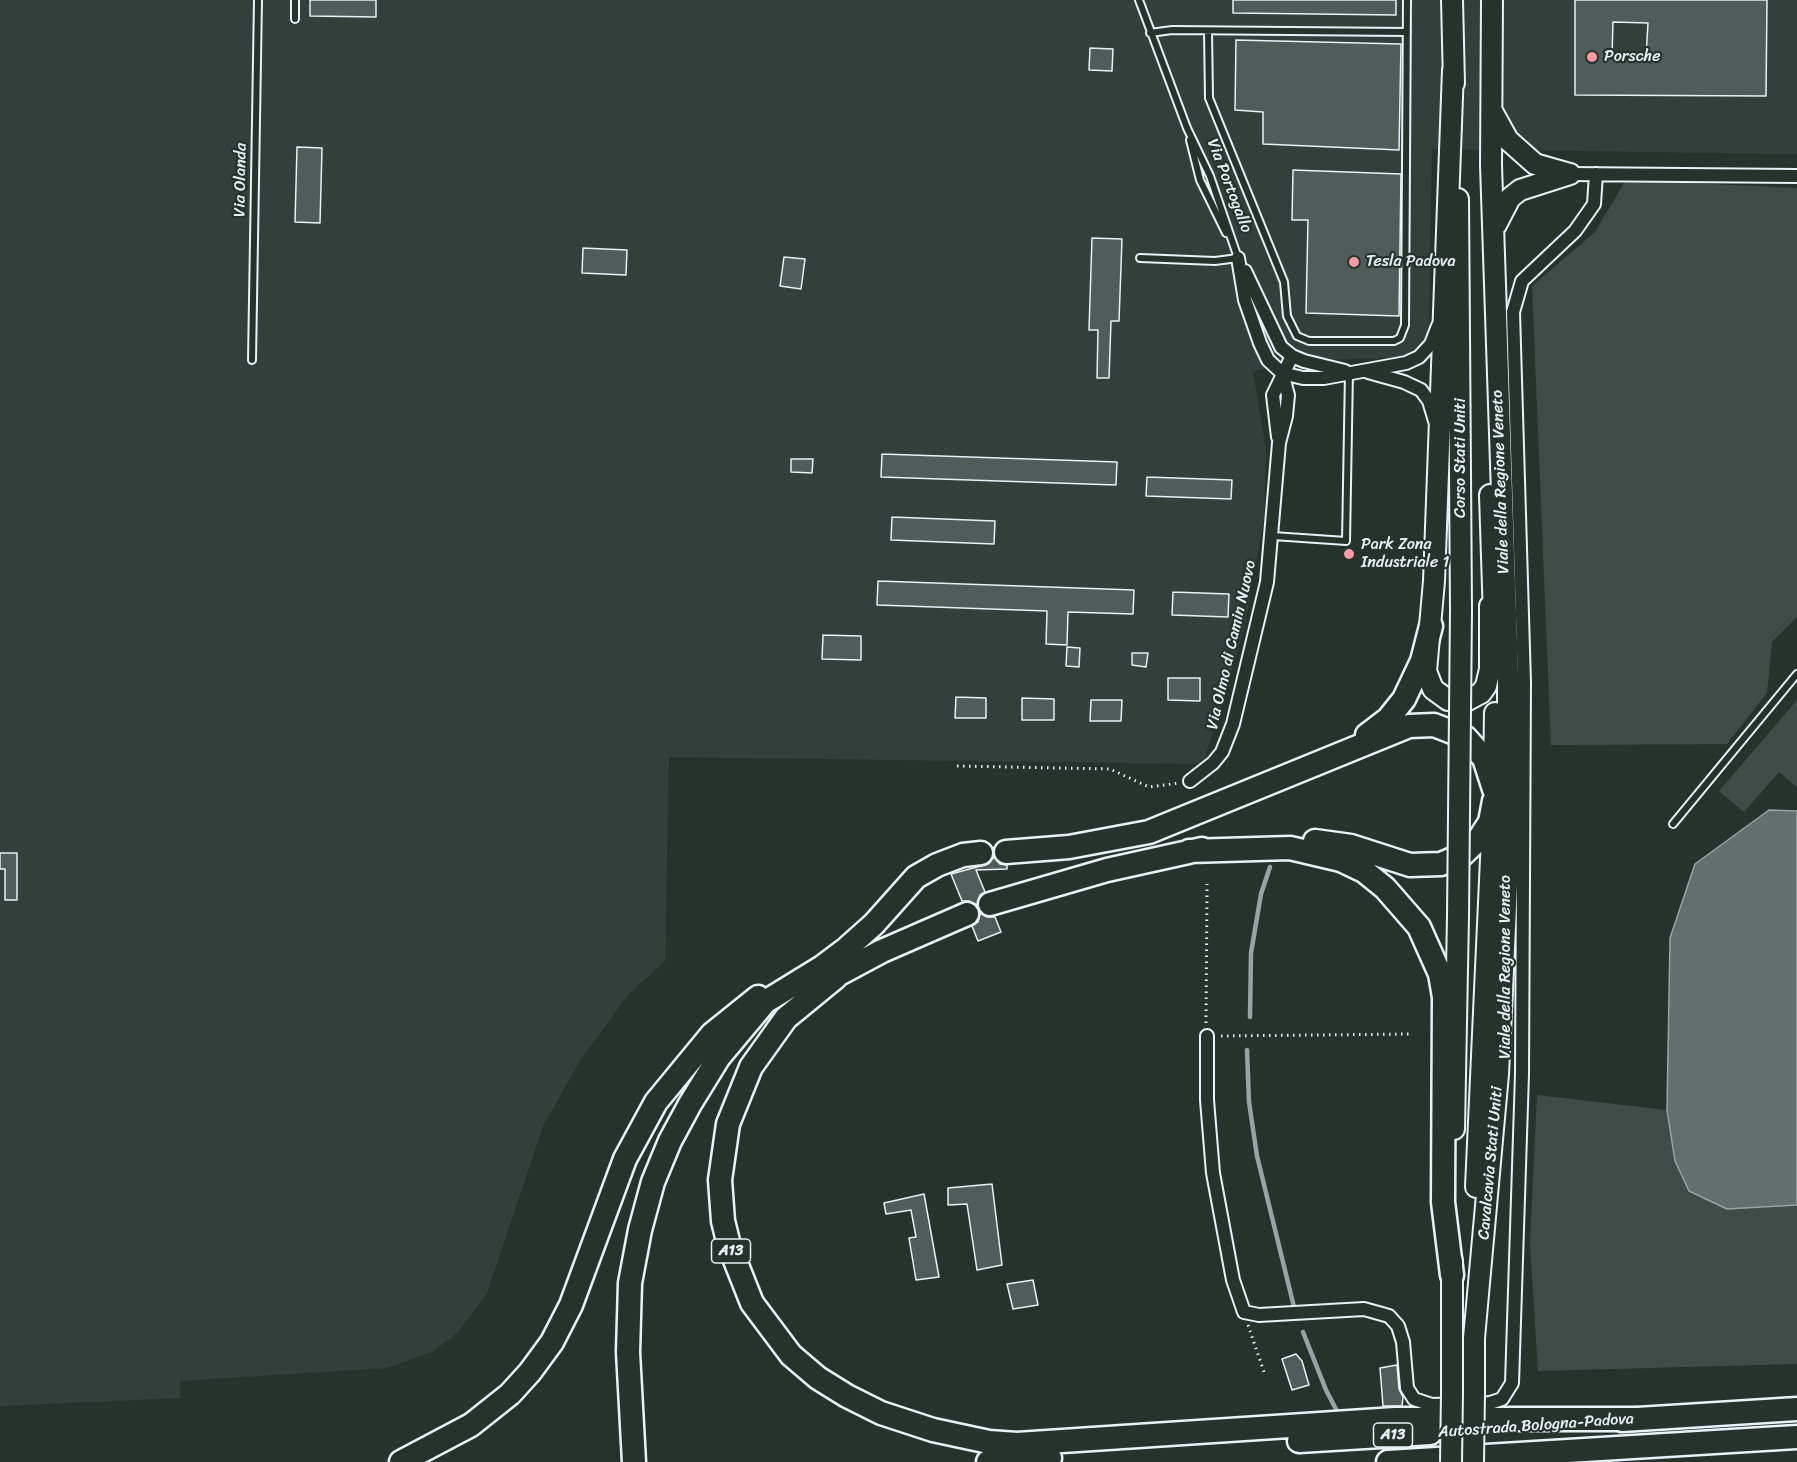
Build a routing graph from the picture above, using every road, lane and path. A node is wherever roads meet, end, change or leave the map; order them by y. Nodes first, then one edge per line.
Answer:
1 (258, 0) edge
2 (295, 0) edge
3 (1139, 0) edge
4 (1407, 0) edge
5 (1452, 0) edge
6 (1492, 0) edge
7 (295, 19) dead end
8 (1208, 32) junction
9 (1407, 32) junction
10 (1150, 33) junction
11 (1453, 70) junction
12 (1491, 109) junction
13 (1187, 128) junction
14 (1491, 165) junction
15 (1570, 174) junction
16 (1596, 174) junction
17 (1797, 176) edge
18 (1495, 228) junction
19 (1140, 258) dead end
20 (1238, 258) junction
21 (1443, 314) junction
22 (1292, 356) junction
23 (252, 360) dead end
24 (1364, 371) junction
25 (1349, 372) junction
26 (1282, 373) junction
27 (1438, 431) junction
28 (1273, 536) junction
29 (1490, 552) junction
30 (1431, 626) junction
31 (1797, 674) edge
32 (1320, 764) junction
33 (957, 766) dead end
34 (1190, 781) joint
35 (1494, 795) junction
36 (1673, 824) dead end
37 (1189, 851) junction
38 (1006, 852) dead end
39 (981, 853) dead end
40 (1207, 884) dead end
41 (990, 904) dead end
42 (967, 914) dead end
43 (1458, 916) joint
44 (846, 949) junction
45 (836, 977) junction
46 (748, 1022) junction
47 (1409, 1034) dead end
48 (1207, 1036) junction
49 (1452, 1275) junction
50 (1244, 1312) junction
51 (1474, 1338) junction
52 (1264, 1372) dead end
53 (1797, 1409) edge
54 (1636, 1419) junction
55 (1797, 1437) edge
56 (401, 1462) edge
57 (634, 1462) edge
58 (988, 1462) edge
59 (1388, 1462) edge
60 (1451, 1462) edge
61 (1473, 1462) edge

1 - 23 lane, Via Olanda
2 - 7 lane
3 - 10 lane, Via Portogallo
4 - 9 lane
5 - 11 main road, Corso Stati Uniti
6 - 12 main road
8 - 9 lane
8 - 9 lane
8 - 10 lane
10 - 13 lane, Via Portogallo
11 - 21 main road
11 - 43 main road, Corso Stati Uniti, bridge
12 - 14 main road
12 - 15 main road
13 - 20 lane, Via Portogallo
13 - 20 lane, Via Portogallo
14 - 18 main road
14 - 29 main road
15 - 16 street
15 - 18 main road
16 - 17 street
16 - 50 street, Viale della Regione Veneto
18 - 51 main road, Cavalcavia Stati Uniti
19 - 20 lane
20 - 22 street, Via Portogallo
20 - 26 street, Via Portogallo
21 - 24 street
21 - 27 main road
22 - 25 street
22 - 26 street
24 - 25 street
24 - 27 street
25 - 26 street
25 - 28 lane
26 - 28 street, Via Olmo di Camin Nuovo
27 - 30 main road
28 - 34 street, Via Olmo di Camin Nuovo
29 - 30 main road
29 - 35 main road
30 - 32 highway
31 - 36 lane
32 - 35 highway
32 - 38 highway
33 - 34 path
35 - 37 highway
35 - 51 main road
37 - 41 highway
37 - 49 highway
39 - 44 highway
40 - 48 path
42 - 45 highway
43 - 49 main road, Cavalcavia Stati Uniti
44 - 46 highway
44 - 56 highway
45 - 46 highway
45 - 54 highway, A13
46 - 57 highway
47 - 48 path
48 - 50 street
49 - 60 main road, Cavalcavia Stati Uniti, bridge
50 - 52 path
51 - 61 main road, Cavalcavia Stati Uniti, bridge
53 - 54 highway, Autostrada Bologna-Padova / A13
54 - 58 highway, Autostrada Bologna-Padova / A13
55 - 59 highway, Autostrada Bologna-Padova / A13

